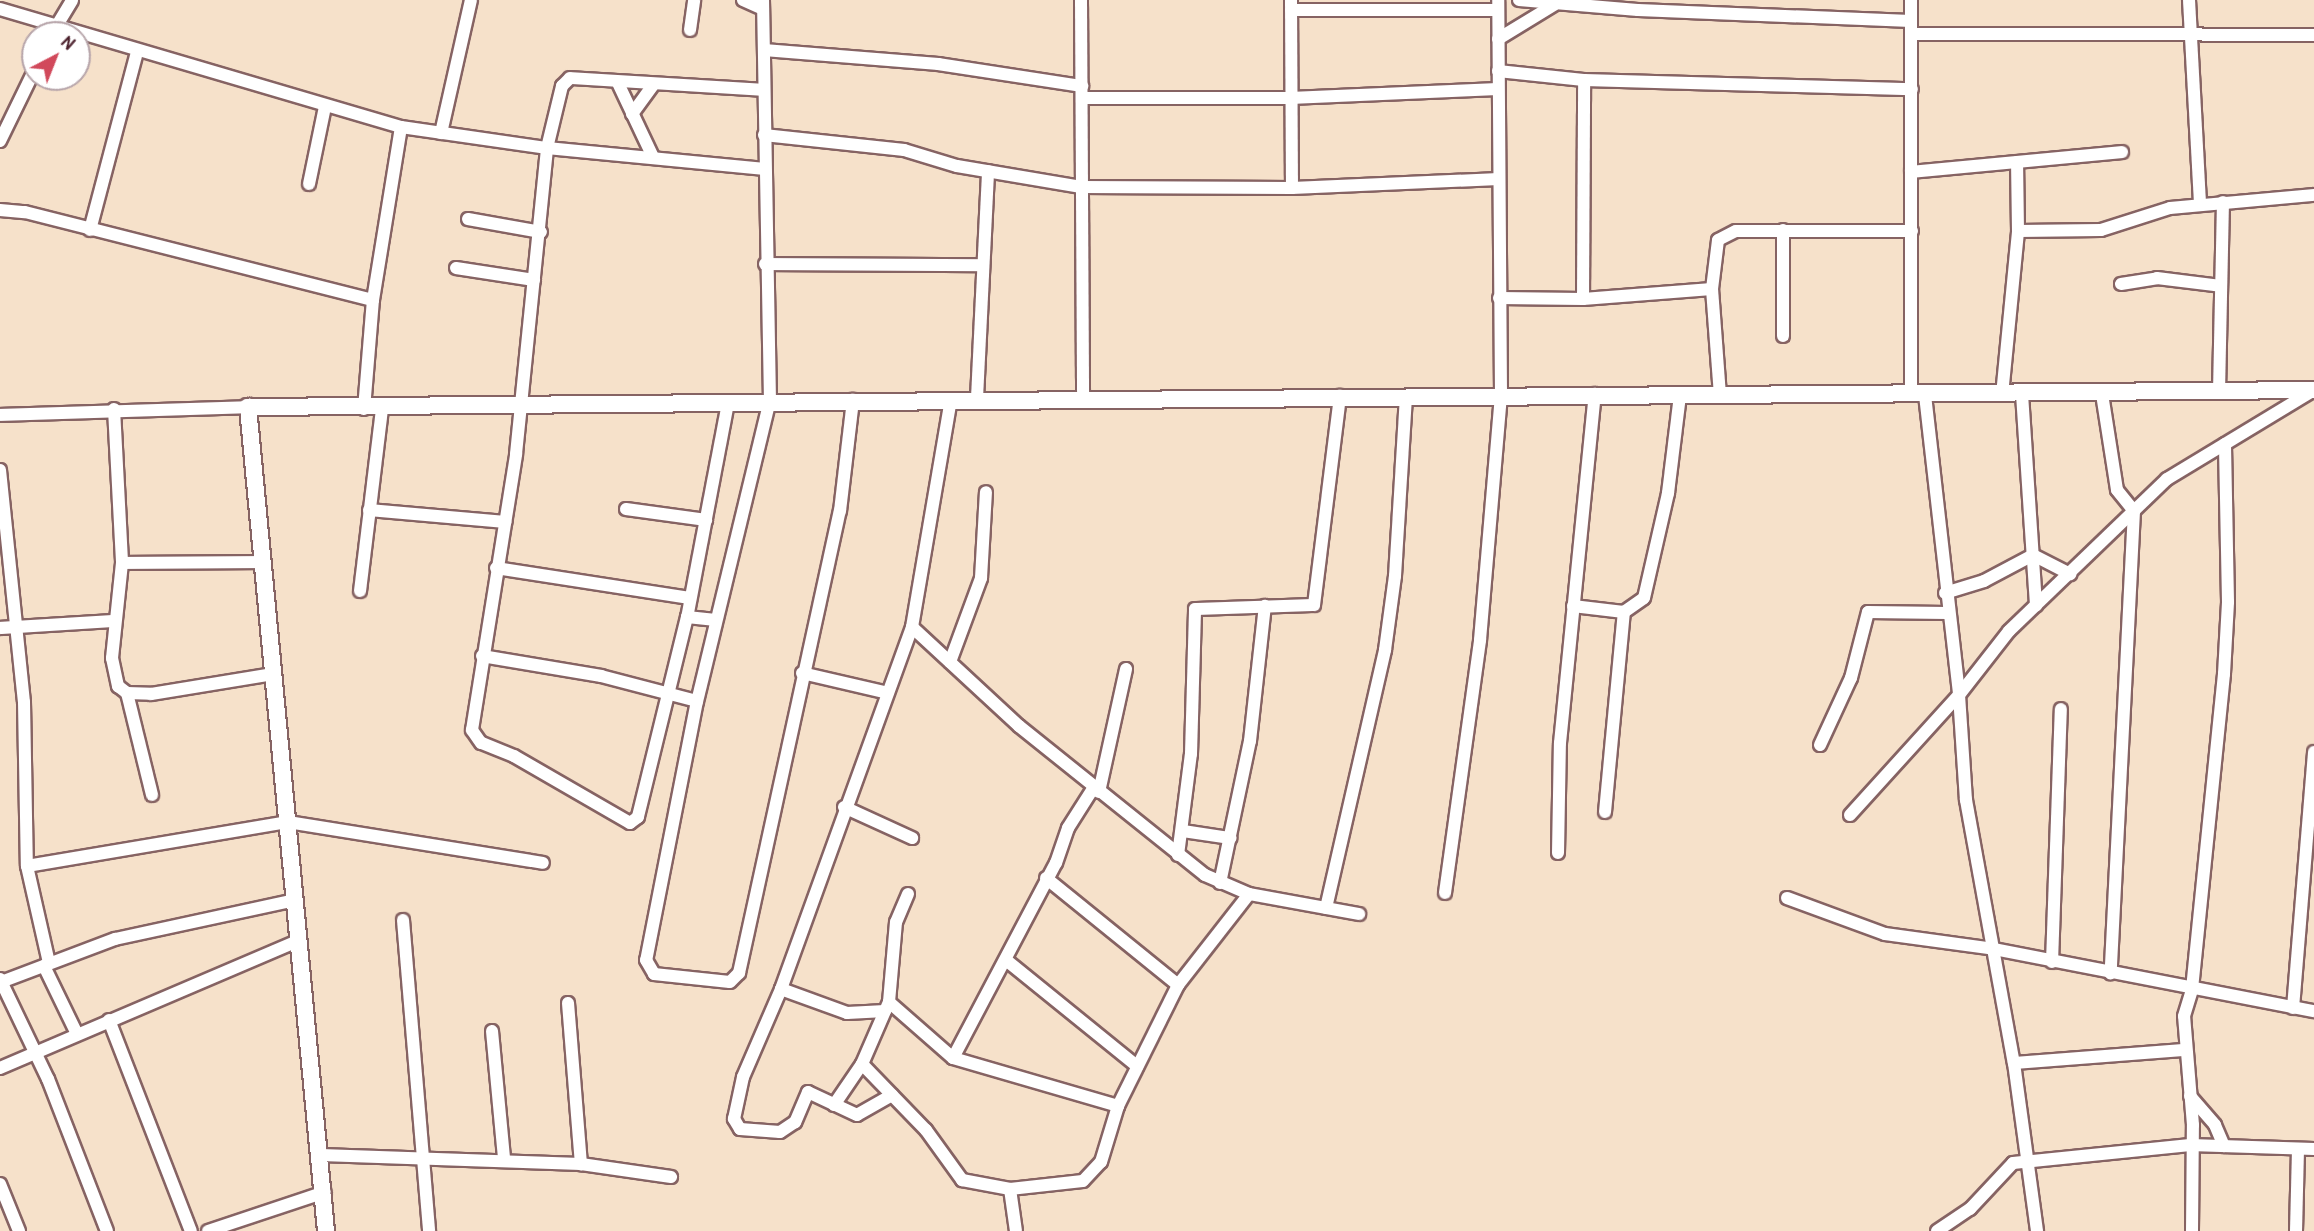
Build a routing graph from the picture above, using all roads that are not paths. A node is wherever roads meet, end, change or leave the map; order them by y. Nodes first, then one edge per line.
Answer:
1 (72, 0) edge
2 (471, 0) edge
3 (694, 0) edge
4 (743, 0) edge
5 (1081, 0) edge
6 (1519, 0) edge
7 (1911, 0) edge
8 (2189, 0) edge
9 (763, 4) edge
10 (1291, 5) edge
11 (1498, 5) edge
12 (1554, 5) junction
13 (0, 9) edge
14 (29, 21) edge
15 (59, 21) edge
16 (1911, 27) junction
17 (690, 30) dead end
18 (2192, 34) junction
19 (2314, 35) edge
20 (1498, 39) junction
21 (91, 40) edge
22 (764, 50) junction
23 (137, 52) junction
24 (1498, 71) junction
25 (1584, 80) junction
26 (618, 83) junction
27 (653, 85) junction
28 (1498, 89) junction
29 (1912, 89) junction
30 (764, 90) junction
31 (24, 91) edge
32 (1082, 92) junction
33 (1290, 98) junction
34 (325, 107) junction
35 (632, 114) junction
36 (401, 127) junction
37 (441, 133) junction
38 (764, 135) junction
39 (0, 141) edge
40 (547, 148) junction
41 (2122, 152) dead end
42 (653, 157) junction
43 (2017, 162) junction
44 (765, 169) junction
45 (988, 172) junction
46 (1911, 172) junction
47 (1499, 179) junction
48 (309, 184) dead end
49 (1081, 187) junction
50 (1292, 188) junction
51 (2314, 195) edge
52 (2223, 202) junction
53 (2200, 204) junction
54 (0, 210) edge
55 (468, 219) dead end
56 (90, 230) junction
57 (1783, 230) junction
58 (1912, 231) junction
59 (2018, 231) junction
60 (541, 232) junction
61 (765, 264) junction
62 (982, 265) junction
63 (456, 268) dead end
64 (534, 280) junction
65 (2121, 284) dead end
66 (2221, 286) junction
67 (1712, 289) junction
68 (1499, 298) junction
69 (1583, 299) junction
70 (373, 300) junction
71 (1783, 336) dead end
72 (2314, 390) edge
73 (2219, 392) junction
74 (1501, 394) junction
75 (1595, 394) junction
76 (2002, 394) junction
77 (2022, 394) junction
78 (2102, 394) junction
79 (1680, 395) junction
80 (1720, 395) junction
81 (1918, 395) junction
82 (1340, 396) junction
83 (1406, 396) junction
84 (977, 398) junction
85 (951, 399) junction
86 (770, 400) junction
87 (853, 400) junction
88 (1083, 400) junction
89 (728, 403) junction
90 (248, 407) junction
91 (382, 408) junction
92 (522, 408) junction
93 (114, 409) junction
94 (364, 409) junction
95 (0, 415) edge
96 (2225, 444) junction
97 (0, 470) edge
98 (986, 492) dead end
99 (626, 509) dead end
100 (369, 510) junction
101 (2134, 511) junction
102 (706, 520) junction
103 (505, 522) junction
104 (2033, 555) junction
105 (262, 562) junction
106 (122, 563) junction
107 (496, 568) junction
108 (2070, 574) junction
109 (359, 591) dead end
110 (1945, 593) junction
111 (690, 598) junction
112 (1265, 606) junction
113 (1573, 606) junction
114 (2036, 606) junction
115 (1624, 612) junction
116 (1947, 613) junction
117 (687, 617) junction
118 (716, 620) junction
119 (115, 621) junction
120 (912, 627) junction
121 (0, 628) edge
122 (16, 628) junction
123 (482, 656) junction
124 (950, 662) junction
125 (1126, 669) dead end
126 (802, 673) junction
127 (273, 674) junction
128 (127, 693) junction
129 (888, 693) junction
130 (669, 694) junction
131 (1959, 695) junction
132 (697, 701) junction
133 (2062, 709) dead end
134 (1820, 745) dead end
135 (2314, 752) edge
136 (1096, 790) junction
137 (152, 795) dead end
138 (844, 807) junction
139 (1605, 812) dead end
140 (1850, 815) dead end
141 (288, 822) junction
142 (1182, 831) junction
143 (912, 838) dead end
144 (1230, 838) junction
145 (1558, 853) dead end
146 (1178, 855) junction
147 (543, 863) dead end
148 (27, 866) junction
149 (1046, 878) junction
150 (1220, 883) junction
151 (1445, 893) dead end
152 (908, 894) dead end
153 (1249, 894) junction
154 (1787, 898) dead end
155 (296, 900) junction
156 (1326, 908) junction
157 (1359, 914) dead end
158 (403, 920) dead end
159 (300, 940) junction
160 (1994, 949) junction
161 (1006, 960) junction
162 (2052, 962) junction
163 (47, 965) junction
164 (2111, 973) junction
165 (1, 981) edge
166 (1178, 985) junction
167 (781, 989) junction
168 (2192, 989) junction
169 (568, 1003) dead end
170 (888, 1006) junction
171 (2293, 1008) junction
172 (2314, 1011) edge
173 (110, 1020) junction
174 (492, 1031) dead end
175 (76, 1034) junction
176 (2184, 1050) junction
177 (34, 1052) junction
178 (953, 1058) junction
179 (2014, 1063) junction
180 (862, 1064) junction
181 (1137, 1066) junction
182 (0, 1068) edge
183 (892, 1095) junction
184 (2190, 1095) junction
185 (834, 1105) junction
186 (1118, 1106) junction
187 (2189, 1145) junction
188 (2224, 1146) junction
189 (2298, 1149) junction
190 (2314, 1149) edge
191 (321, 1155) junction
192 (422, 1157) junction
193 (504, 1159) junction
194 (2028, 1161) junction
195 (581, 1164) junction
196 (671, 1177) dead end
197 (0, 1184) edge
198 (1010, 1189) junction
199 (325, 1192) junction
200 (19, 1231) edge
201 (107, 1231) edge
202 (191, 1231) edge
203 (208, 1231) edge
204 (326, 1231) edge
205 (429, 1231) edge
206 (1016, 1231) edge
207 (1937, 1231) edge
208 (2037, 1231) edge
209 (2192, 1231) edge
210 (2296, 1231) edge

1 - 15 street
2 - 37 street
3 - 17 street
4 - 9 street
5 - 32 street
6 - 12 street
7 - 16 street
8 - 18 street
9 - 22 street
10 - 11 street
10 - 33 street
11 - 20 street
12 - 16 street
12 - 20 street
13 - 14 street
16 - 18 street
16 - 29 street
18 - 19 street
18 - 53 street
20 - 24 street
21 - 23 street
22 - 30 street
22 - 32 street
23 - 34 street
23 - 56 street
24 - 25 street
24 - 28 street
25 - 29 street
25 - 69 street
26 - 27 street
26 - 35 street
26 - 40 street
27 - 30 street
27 - 35 street
28 - 33 street
28 - 47 street
29 - 46 street
30 - 38 street
31 - 39 street
32 - 33 street
32 - 49 street
33 - 50 street
34 - 36 street
34 - 48 street
35 - 42 street
36 - 37 street
36 - 70 street
37 - 40 street
38 - 44 street
38 - 45 street
40 - 42 street
40 - 60 street
41 - 43 street
42 - 44 street
43 - 46 street
43 - 59 street
44 - 61 street
45 - 49 street
45 - 62 street
46 - 58 street
47 - 50 street
47 - 68 street
49 - 50 street
49 - 88 street
51 - 52 street
52 - 53 street
52 - 66 street
53 - 59 street
54 - 56 street
55 - 60 street
56 - 70 street
57 - 58 street
57 - 67 street
57 - 71 street
58 - 81 street
59 - 76 street
60 - 64 street
61 - 62 street
61 - 86 street
62 - 84 street
63 - 64 street
64 - 92 street
65 - 66 street
66 - 73 street
67 - 69 street
67 - 80 street
68 - 69 street
68 - 74 street
70 - 94 street
72 - 73 street
72 - 96 street
73 - 78 street
74 - 75 street
74 - 83 street
74 - 151 street
75 - 79 street
75 - 113 street
76 - 77 street
76 - 81 street
77 - 78 street
77 - 104 street
78 - 101 street
79 - 80 street
79 - 115 street
80 - 81 street
81 - 110 street
82 - 83 street
82 - 88 street
82 - 112 street
83 - 156 street
84 - 85 street
84 - 88 street
85 - 87 street
85 - 120 street
86 - 87 street
86 - 89 street
86 - 118 street
87 - 126 street
89 - 92 street
89 - 102 street
90 - 93 street
90 - 94 street
90 - 105 street
91 - 92 street
91 - 94 street
91 - 100 street
92 - 103 street
93 - 95 street
93 - 106 street
96 - 101 street
96 - 168 street
97 - 122 street
98 - 124 street
99 - 102 street
100 - 103 street
100 - 109 street
101 - 108 street
101 - 164 street
102 - 111 street
103 - 107 street
104 - 108 street
104 - 110 street
104 - 114 street
105 - 106 street
105 - 127 street
106 - 119 street
107 - 111 street
107 - 123 street
108 - 114 street
110 - 116 street
111 - 117 street
112 - 142 street
112 - 144 street
113 - 115 street
113 - 145 street
114 - 131 street
115 - 139 street
116 - 131 street
116 - 134 street
117 - 118 street
117 - 130 street
118 - 132 street
119 - 122 street
119 - 128 street
120 - 124 street
120 - 129 street
121 - 122 street
122 - 148 street
123 - 130 street
123 - 130 street
124 - 136 street
125 - 136 street
126 - 129 street
126 - 132 street
127 - 128 street
127 - 141 street
128 - 137 street
129 - 138 street
130 - 132 street
131 - 140 street
131 - 160 street
133 - 162 street
135 - 171 street
136 - 146 street
136 - 149 street
138 - 143 street
138 - 167 street
141 - 147 street
141 - 148 street
141 - 155 street
142 - 144 street
142 - 146 street
144 - 150 street
146 - 150 street
148 - 163 street
149 - 161 street
149 - 166 street
150 - 153 street
152 - 170 street
153 - 156 street
153 - 166 street
154 - 160 street
155 - 159 street
155 - 163 street
156 - 157 street
158 - 192 street
159 - 173 street
159 - 191 street
160 - 162 street
160 - 179 street
161 - 178 street
161 - 181 street
162 - 164 street
163 - 165 street
163 - 175 street
164 - 168 street
165 - 177 street
166 - 181 street
167 - 170 street
167 - 185 street
168 - 171 street
168 - 176 street
169 - 195 street
170 - 178 street
170 - 180 street
171 - 172 street
173 - 175 street
173 - 202 street
174 - 193 street
175 - 177 street
176 - 179 street
176 - 184 street
177 - 182 street
177 - 201 street
178 - 186 street
179 - 194 street
180 - 183 street
180 - 185 street
181 - 186 street
183 - 185 street
183 - 198 street
184 - 187 street
184 - 188 street
186 - 198 street
187 - 188 street
187 - 194 street
187 - 209 street
188 - 189 street
189 - 190 street
189 - 210 street
191 - 192 street
191 - 199 street
192 - 193 street
192 - 205 street
193 - 195 street
194 - 207 street
194 - 208 street
195 - 196 street
197 - 200 street
198 - 206 street
199 - 203 street
199 - 204 street

